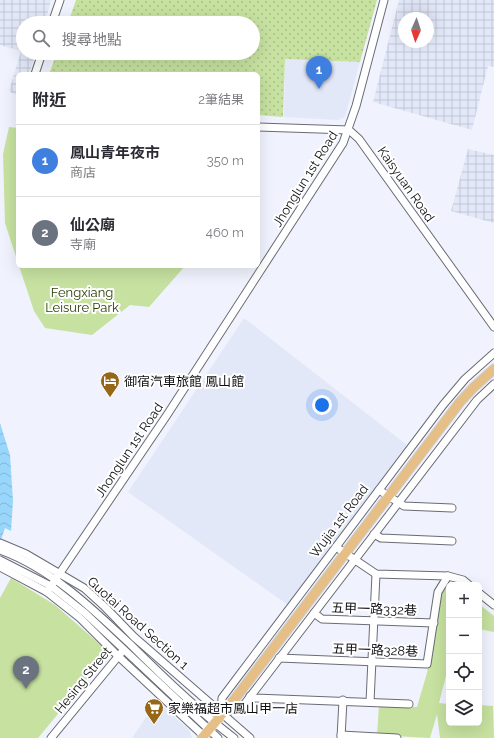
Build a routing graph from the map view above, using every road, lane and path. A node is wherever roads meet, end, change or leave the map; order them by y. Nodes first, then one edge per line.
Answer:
1 (60, 0) edge
2 (384, 0) edge
3 (54, 16) edge
4 (40, 60) edge
5 (36, 72) edge
6 (260, 127) edge
7 (349, 130) junction
8 (494, 327) edge
9 (494, 353) edge
10 (494, 369) edge
11 (494, 384) edge
12 (428, 425) junction
13 (438, 431) junction
14 (447, 439) junction
15 (379, 490) junction
16 (389, 496) junction
17 (398, 502) junction
18 (452, 508) dead end
19 (374, 534) junction
20 (452, 541) dead end
21 (0, 543) edge
22 (336, 548) junction
23 (0, 550) edge
24 (10, 550) junction
25 (346, 554) junction
26 (354, 560) junction
27 (3, 565) edge
28 (60, 573) junction
29 (376, 574) junction
30 (448, 576) junction
31 (464, 582) edge
32 (51, 586) junction
33 (482, 595) edge
34 (494, 605) edge
35 (314, 613) junction
36 (374, 621) junction
37 (434, 623) junction
38 (134, 637) junction
39 (128, 643) junction
40 (123, 650) junction
41 (118, 656) junction
42 (279, 658) junction
43 (372, 661) junction
44 (250, 696) junction
45 (343, 700) junction
46 (370, 702) junction
47 (409, 704) dead end
48 (221, 714) junction
49 (214, 723) junction
50 (205, 736) edge
51 (341, 737) edge
52 (51, 738) edge
53 (218, 738) edge
54 (234, 738) edge
55 (250, 738) edge
56 (396, 738) edge

1 - 3 street
2 - 7 street, Jhonglun 1st Road
4 - 5 street
6 - 7 street
7 - 8 street, Kaisyuan Road
7 - 28 street, Jhonglun 1st Road
9 - 12 street, Wujia 1st Road
10 - 13 main road, Wujia 1st Road
11 - 14 street
12 - 13 street
12 - 15 street, Wujia 1st Road
13 - 14 street
13 - 16 main road, Wujia 1st Road
14 - 17 street
15 - 16 street
15 - 22 street, Wujia 1st Road
16 - 17 street
16 - 25 main road, Wujia 1st Road
17 - 18 street
17 - 19 street
19 - 20 street
19 - 26 street
21 - 24 street
22 - 25 street
22 - 48 street, Wujia 1st Road
23 - 24 street
24 - 28 street, Guotai Road Section 1
24 - 32 street, Guotai Road Section 1
25 - 26 street
25 - 48 main road, Wujia 1st Road
26 - 29 street
26 - 35 street
27 - 32 street, Guotai Road Section 1
28 - 32 street, Jhonglun 1st Road
28 - 38 street, Guotai Road Section 1
29 - 30 street
29 - 36 street
30 - 31 street
30 - 37 street, 五甲一路328巷
32 - 39 street, Guotai Road Section 1
32 - 40 street, Guotai Road Section 1
32 - 41 street, Guotai Road Section 1
33 - 34 street
35 - 36 street, 五甲一路332巷
35 - 42 street
36 - 37 street, 五甲一路332巷
36 - 43 street
37 - 43 street, 五甲一路328巷
38 - 39 street, Hesing Street
38 - 48 street, Guotai Road Section 1
39 - 40 street, Hesing Street
39 - 49 street, Guotai Road Section 1
40 - 41 street, Hesing Street
40 - 50 street, Guotai Road Section 1
41 - 50 street, Guotai Road Section 1
41 - 52 street, Hesing Street
42 - 43 street, 五甲一路328巷
42 - 44 street
43 - 46 street
44 - 45 street
44 - 48 street
45 - 46 street
45 - 51 street
46 - 47 street
48 - 49 main road, Wujia 1st Road
48 - 55 street, Guotai Road Section 1
49 - 50 main road, Wujia 1st Road
49 - 54 street, Guotai Road Section 1
50 - 53 street
51 - 56 street

